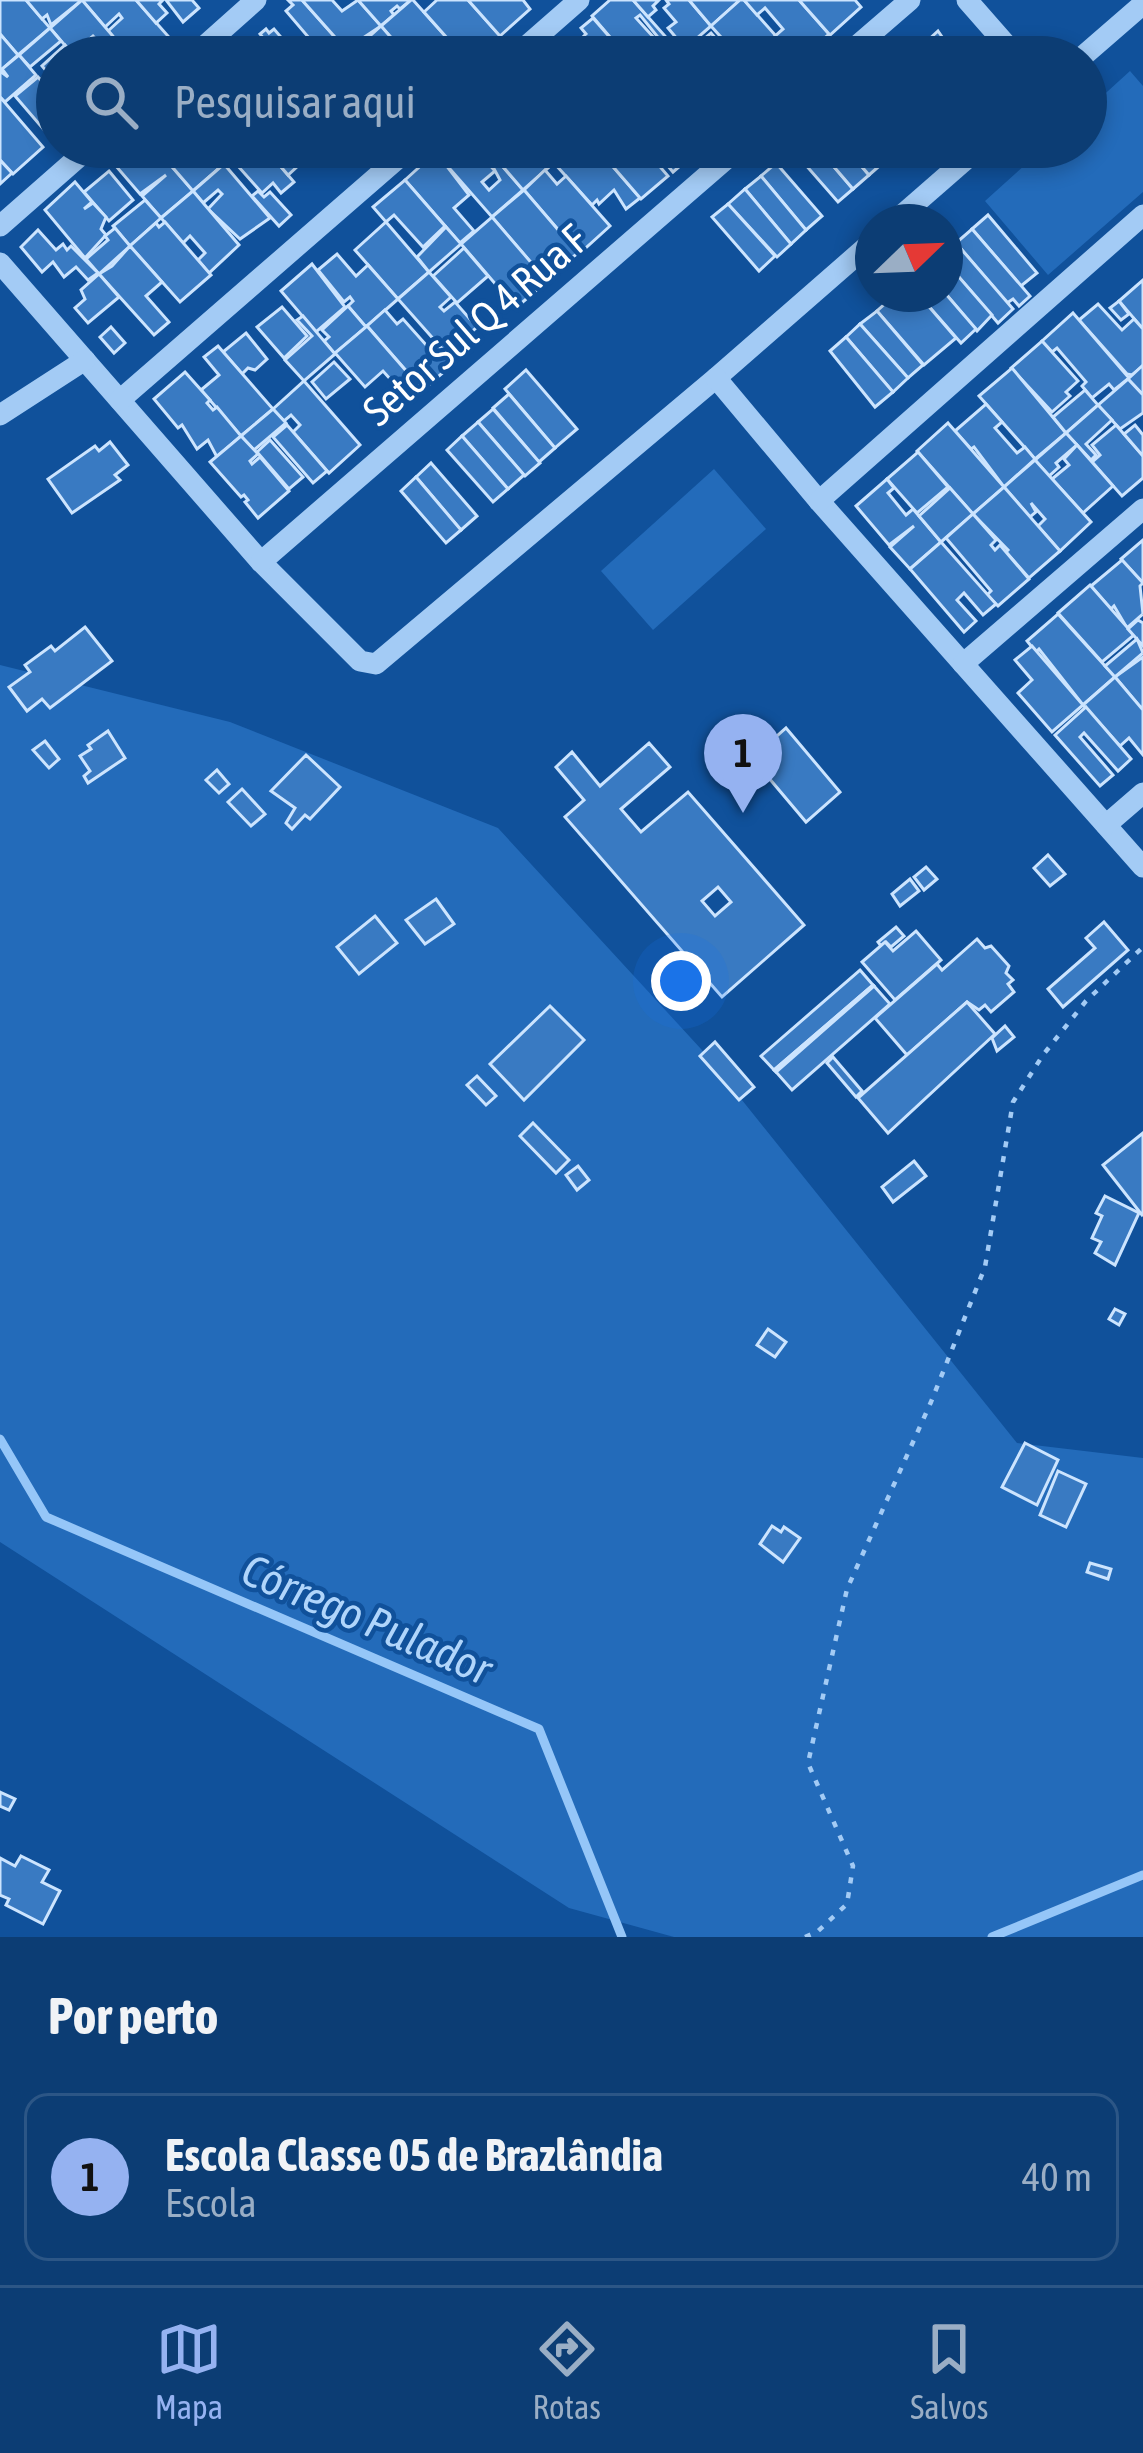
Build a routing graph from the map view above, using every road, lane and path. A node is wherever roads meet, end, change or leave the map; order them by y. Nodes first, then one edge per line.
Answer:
1 (256, 0) edge
2 (579, 0) edge
3 (910, 0) edge
4 (967, 0) edge
5 (1143, 4) edge
6 (216, 36) edge
7 (538, 36) edge
8 (868, 36) edge
9 (999, 36) edge
10 (1106, 36) edge
11 (66, 168) edge
12 (387, 168) edge
13 (716, 168) edge
14 (956, 168) edge
15 (915, 204) edge
16 (1143, 215) edge
17 (0, 226) edge
18 (855, 257) edge
19 (0, 263) edge
20 (85, 360) junction
21 (716, 378) junction
22 (120, 400) junction
23 (0, 415) edge
24 (819, 501) junction
25 (1143, 509) edge
26 (262, 562) junction
27 (963, 664) junction
28 (1143, 793) edge
29 (1106, 825) junction
30 (1143, 867) edge
31 (1143, 947) edge
32 (805, 1937) edge

1 - 6 street
2 - 7 street
3 - 8 street
4 - 9 street
5 - 10 street
11 - 17 street
12 - 22 street
13 - 26 street, Setor Sul Q 4 Rua F
14 - 15 street
16 - 24 street
18 - 21 street
19 - 20 street
20 - 22 street
20 - 23 street
21 - 24 street
21 - 26 street
22 - 26 street
24 - 27 street
25 - 27 street
27 - 29 street
28 - 29 street
29 - 30 street
31 - 32 path

